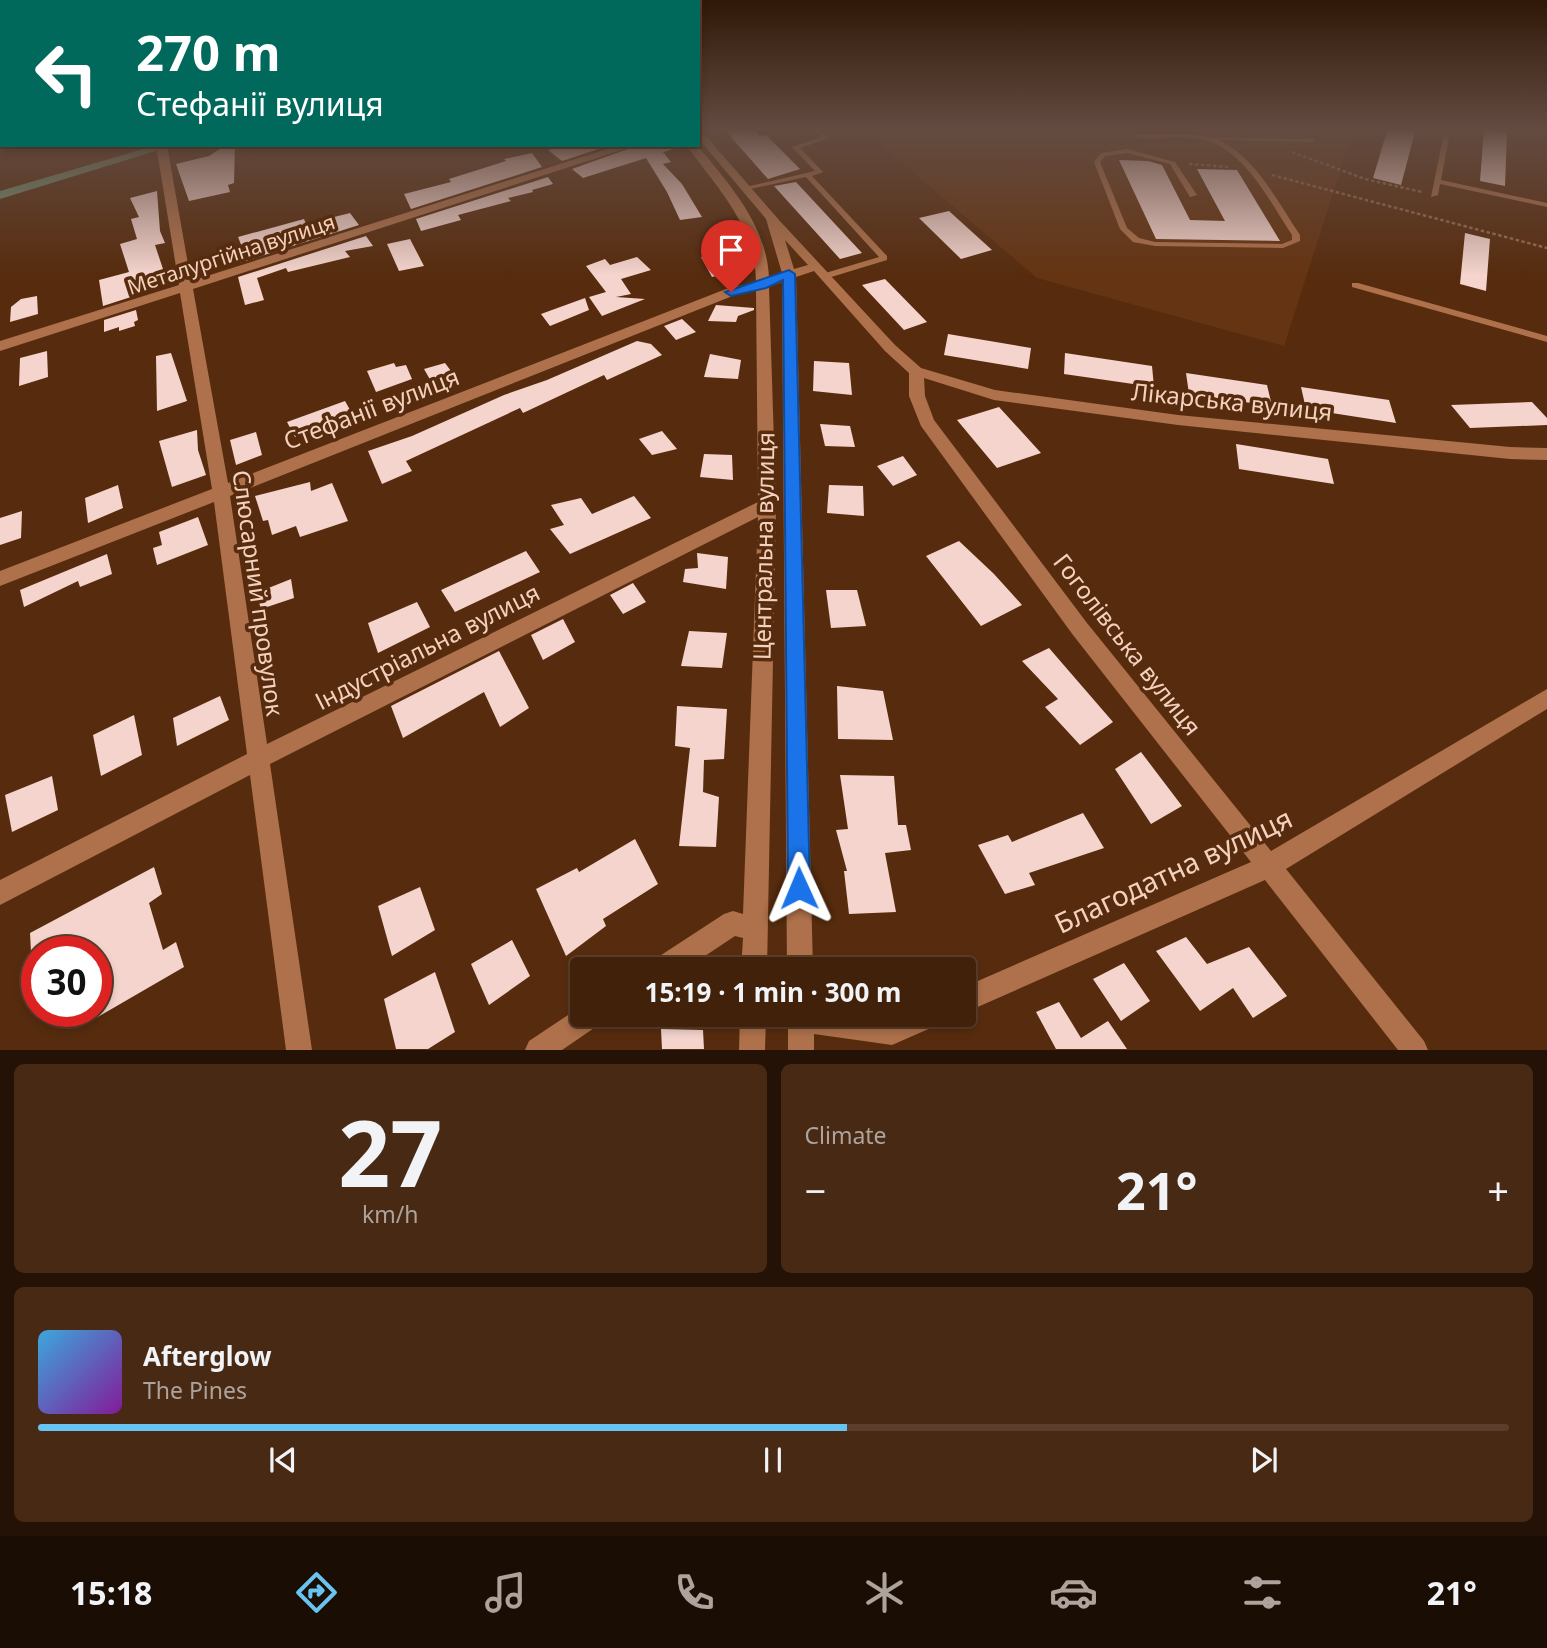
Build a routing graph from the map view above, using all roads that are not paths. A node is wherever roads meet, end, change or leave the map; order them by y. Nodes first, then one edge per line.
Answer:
1 (60, 177) edge
2 (169, 177) edge
3 (533, 177) edge
4 (717, 177) edge
5 (736, 177) edge
6 (798, 177) edge
7 (810, 177) edge
8 (1103, 177) edge
9 (1182, 177) edge
10 (1256, 177) edge
11 (1438, 177) edge
12 (1437, 181) junction
13 (745, 188) junction
14 (0, 195) edge
15 (1193, 195) dead end
16 (1434, 195) road end
17 (1547, 205) edge
18 (772, 218) junction
19 (821, 271) junction
20 (789, 274) junction
21 (761, 285) junction
22 (1356, 285) dead end
23 (186, 289) junction
24 (1547, 339) edge
25 (0, 346) edge
26 (916, 371) junction
27 (1547, 454) edge
28 (221, 491) junction
29 (767, 505) junction
30 (0, 579) edge
31 (1547, 698) edge
32 (257, 760) junction
33 (1269, 866) junction
34 (0, 893) edge
35 (755, 929) junction
36 (681, 957) edge
37 (754, 957) edge
38 (800, 957) edge
39 (976, 995) edge
40 (572, 1027) edge
41 (753, 1027) edge
42 (801, 1027) edge
43 (862, 1027) edge
44 (903, 1027) edge
45 (299, 1049) edge
46 (538, 1049) edge
47 (752, 1049) edge
48 (801, 1049) edge
49 (1415, 1049) edge

1 - 14 main road
2 - 23 street, Слюсарний провулок
3 - 23 street, Металургійна вулиця
4 - 21 street, Центральна вулиця
5 - 13 street, Центральна вулиця
6 - 13 lane
7 - 19 lane
8 - 10 lane
9 - 15 lane
11 - 12 lane
12 - 16 lane
12 - 17 lane
13 - 18 street, Центральна вулиця
18 - 19 street
18 - 20 street, Центральна вулиця
19 - 20 street
19 - 26 street
20 - 21 street, Стефанії вулиця
20 - 38 street, Центральна вулиця
21 - 28 street, Стефанії вулиця
21 - 29 street, Центральна вулиця
22 - 24 lane
23 - 25 street, Металургійна вулиця
23 - 28 street, Слюсарний провулок
26 - 27 street, Лікарська вулиця
26 - 33 street, Гоголівська вулиця
28 - 30 street, Стефанії вулиця
28 - 32 street, Слюсарний провулок
29 - 32 street, Індустріальна вулиця
29 - 35 street, Центральна вулиця
31 - 33 street, Благодатна вулиця
32 - 34 street, Індустріальна вулиця
32 - 45 street, Слюсарний провулок
33 - 39 street, Благодатна вулиця
33 - 49 street, Гоголівська вулиця
35 - 36 street
35 - 37 street, Центральна вулиця
40 - 46 street
41 - 47 street
42 - 48 street
43 - 44 street

